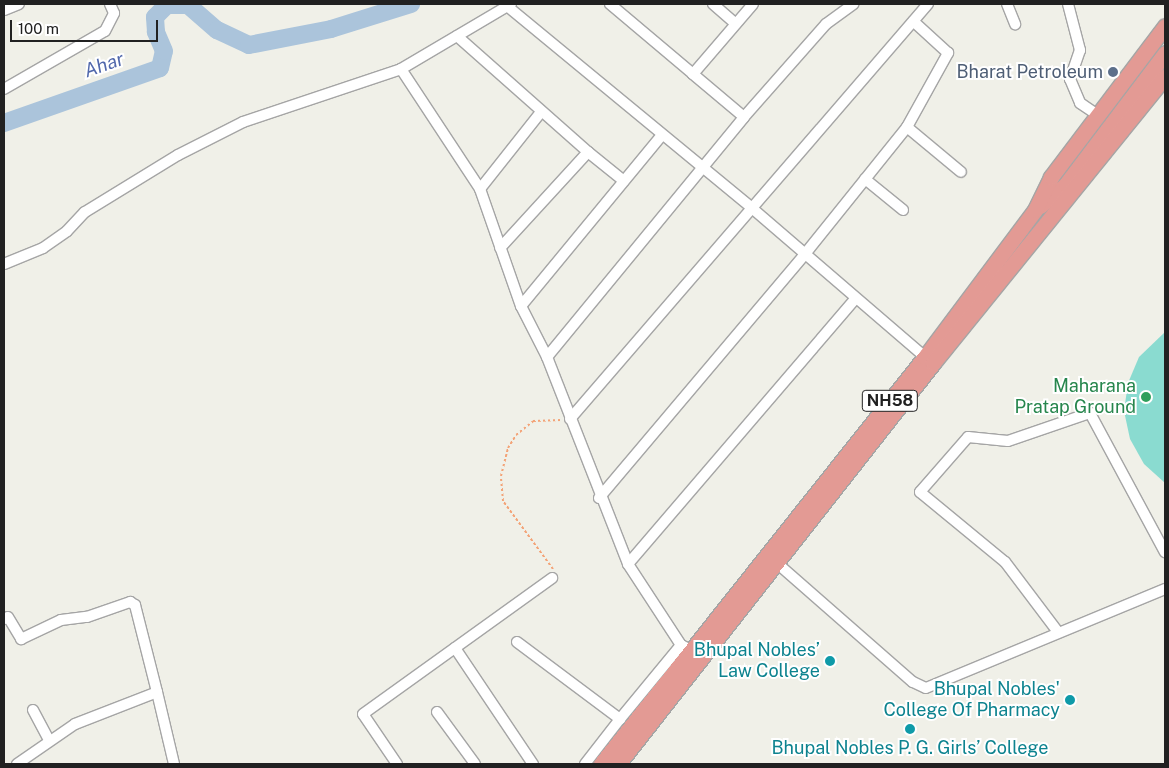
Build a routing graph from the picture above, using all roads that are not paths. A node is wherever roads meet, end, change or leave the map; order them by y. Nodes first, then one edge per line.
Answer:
1 (19, 4) edge
2 (110, 4) edge
3 (610, 4) edge
4 (713, 4) edge
5 (753, 4) edge
6 (854, 4) edge
7 (928, 4) edge
8 (1007, 4) edge
9 (1068, 4) edge
10 (509, 5) edge
11 (4, 10) edge
12 (913, 21) junction
13 (736, 24) junction
14 (1015, 24) dead end
15 (1165, 26) edge
16 (457, 36) junction
17 (1165, 53) edge
18 (401, 69) junction
19 (693, 74) junction
20 (1165, 76) edge
21 (4, 89) edge
22 (540, 112) junction
23 (1098, 115) junction
24 (744, 117) junction
25 (907, 127) junction
26 (661, 136) junction
27 (588, 152) junction
28 (702, 168) junction
29 (961, 172) dead end
30 (865, 179) junction
31 (624, 181) junction
32 (1066, 184) junction
33 (480, 189) junction
34 (753, 209) junction
35 (903, 210) dead end
36 (1035, 210) junction
37 (1051, 219) junction
38 (500, 248) junction
39 (805, 254) junction
40 (4, 264) edge
41 (855, 298) junction
42 (521, 306) junction
43 (546, 358) junction
44 (929, 360) junction
45 (570, 420) junction
46 (599, 498) junction
47 (1165, 552) edge
48 (773, 560) junction
49 (628, 564) junction
50 (552, 578) road end
51 (1165, 590) edge
52 (4, 619) edge
53 (1058, 632) junction
54 (517, 642) dead end
55 (455, 648) junction
56 (686, 648) junction
57 (157, 692) junction
58 (33, 710) dead end
59 (438, 712) dead end
60 (620, 719) junction
61 (49, 740) junction
62 (16, 764) edge
63 (174, 764) edge
64 (397, 764) edge
65 (474, 764) edge
66 (533, 764) edge
67 (585, 764) edge
68 (601, 764) edge
69 (618, 764) edge

1 - 11 street
2 - 21 street
3 - 19 street
4 - 13 street
5 - 13 street
6 - 24 street
7 - 12 street
8 - 14 street
9 - 23 street
10 - 16 street
10 - 26 street
12 - 25 street
12 - 34 street
13 - 19 street
15 - 23 highway, NH58
16 - 18 street
16 - 22 street
17 - 32 highway
18 - 33 street
18 - 40 street
19 - 24 street
20 - 37 highway, NH58
22 - 27 street
22 - 33 street
23 - 36 highway, NH58
24 - 28 street
25 - 29 street
25 - 30 street
26 - 28 street
26 - 31 street
27 - 31 street
27 - 38 street
28 - 34 street
28 - 43 street
30 - 35 street
30 - 39 street
31 - 42 street
32 - 36 highway
32 - 37 highway
33 - 38 street
34 - 39 street
34 - 45 street
36 - 44 highway, NH58
37 - 44 highway, NH58
38 - 42 street
39 - 41 street
39 - 46 street
41 - 44 street
41 - 49 street
42 - 43 street
43 - 45 street
44 - 48 highway, NH58
45 - 46 street
46 - 49 street
47 - 53 street
48 - 53 street
48 - 56 highway, NH58
48 - 69 highway, NH58
49 - 56 street
50 - 55 street
51 - 53 street
52 - 57 street
54 - 60 street
55 - 64 street
55 - 66 street
56 - 60 street
56 - 68 highway, NH58
57 - 61 street
57 - 63 street
58 - 61 street
59 - 65 street
60 - 67 street
61 - 62 street

